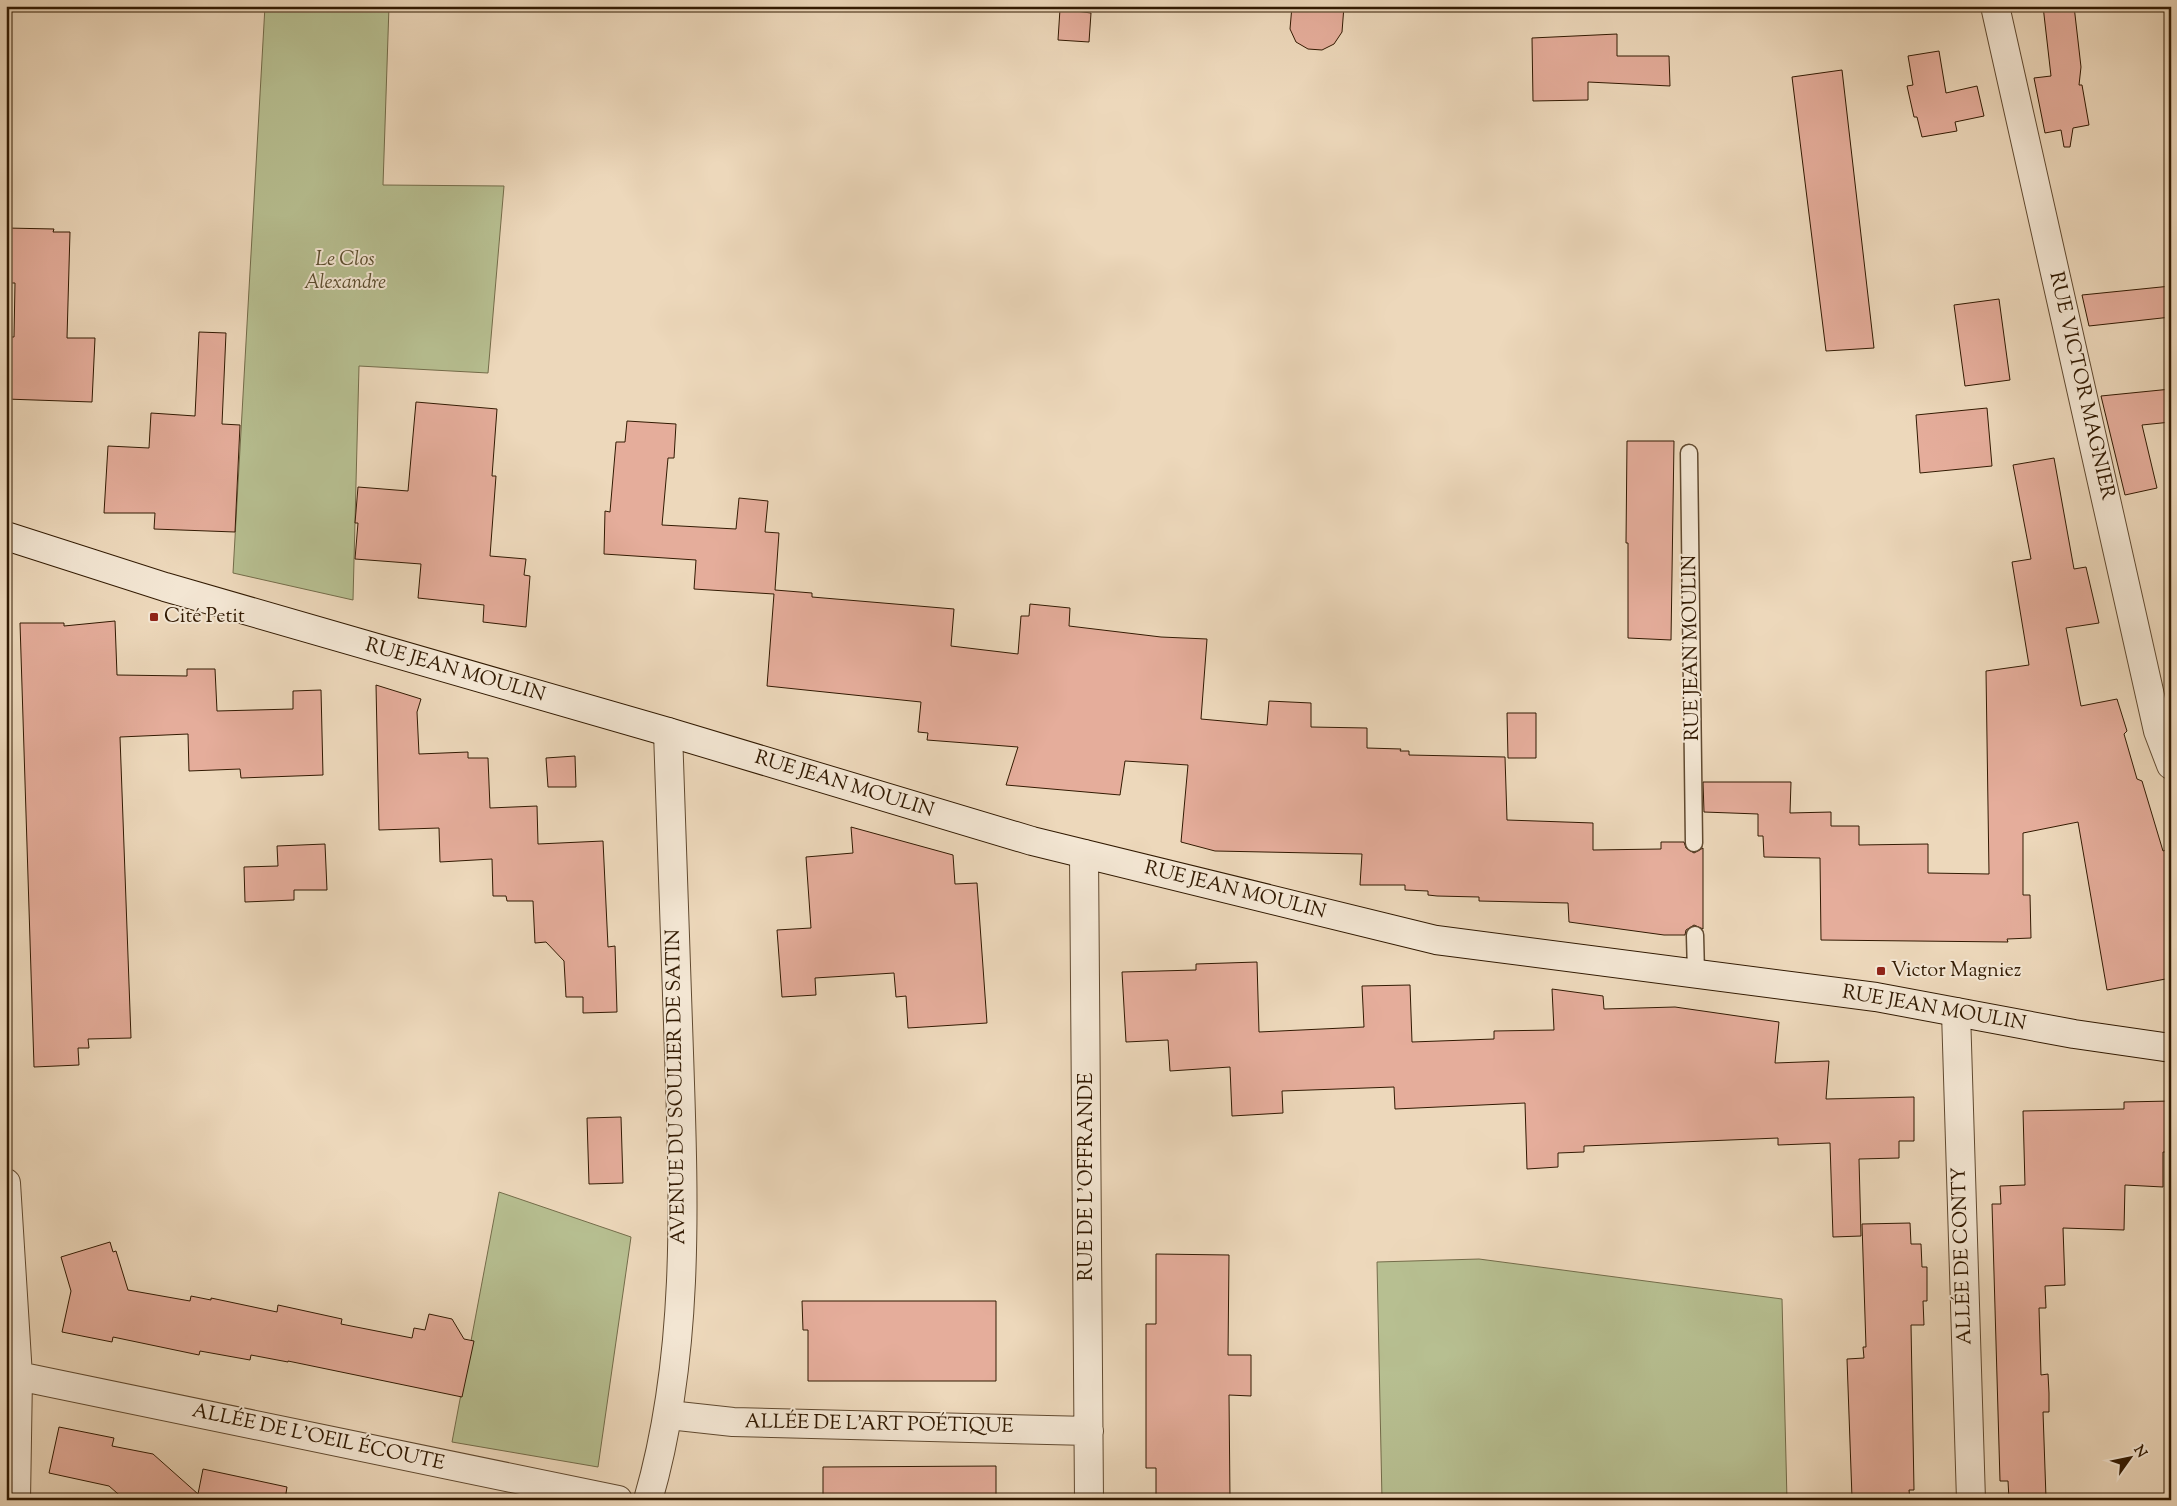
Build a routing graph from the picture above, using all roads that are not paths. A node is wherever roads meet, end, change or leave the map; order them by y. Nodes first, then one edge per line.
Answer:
1 (1995, 6) edge
2 (1689, 453) dead end
3 (6, 536) edge
4 (668, 732) junction
5 (2171, 765) edge
6 (1694, 842) dead end
7 (1084, 854) junction
8 (1695, 935) dead end
9 (1696, 974) junction
10 (1956, 1012) junction
11 (2171, 1048) edge
12 (6, 1183) edge
13 (9, 1294) edge
14 (18, 1376) junction
15 (669, 1415) junction
16 (1089, 1431) junction
17 (16, 1500) edge
18 (618, 1500) edge
19 (648, 1500) edge
20 (1089, 1500) edge
21 (1971, 1500) edge

1 - 5 street, RUE VICTOR MAGNIER
2 - 6 lane, RUE JEAN MOULIN
3 - 4 street, RUE JEAN MOULIN
4 - 7 street, RUE JEAN MOULIN
4 - 15 street, AVENUE DU SOULIER DE SATIN
7 - 9 street, RUE JEAN MOULIN
7 - 16 street, RUE DE L'OFFRANDE
8 - 9 lane
9 - 10 street, RUE JEAN MOULIN
10 - 11 street, RUE JEAN MOULIN
10 - 21 street, ALLÉE DE CONTY
12 - 13 street
13 - 14 street
14 - 17 street
14 - 18 street, ALLÉE DE L'OEIL ÉCOUTE
15 - 16 street, ALLÉE DE L'ART POÉTIQUE
15 - 19 street, AVENUE DU SOULIER DE SATIN
16 - 20 street, RUE DE L'OFFRANDE

